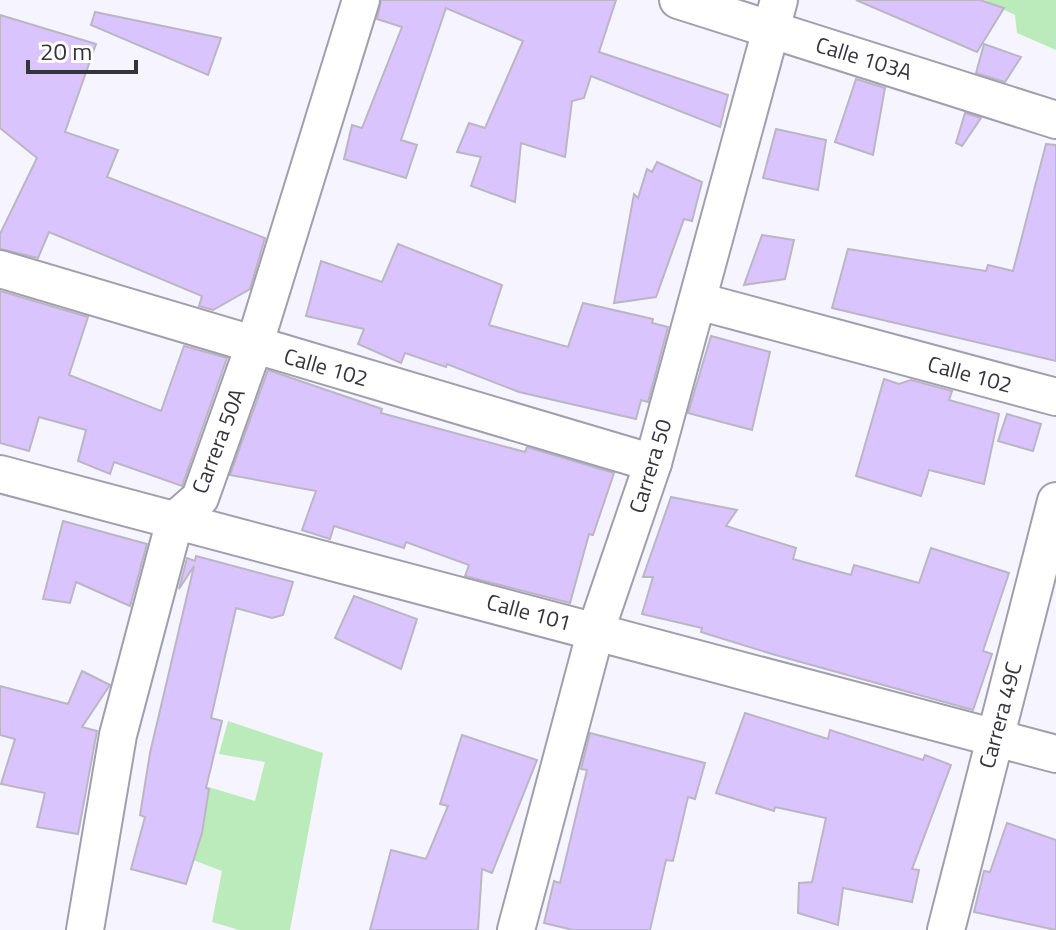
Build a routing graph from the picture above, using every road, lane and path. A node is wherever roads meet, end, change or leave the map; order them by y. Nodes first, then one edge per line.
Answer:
1 (361, 0) edge
2 (678, 0) edge
3 (775, 15) edge
4 (1053, 117) edge
5 (0, 269) edge
6 (698, 301) junction
7 (254, 346) junction
8 (1056, 397) edge
9 (653, 463) junction
10 (0, 474) edge
11 (1056, 501) edge
12 (175, 520) junction
13 (596, 630) junction
14 (993, 740) junction
15 (1056, 754) edge
16 (85, 930) edge
17 (516, 930) edge
18 (946, 930) edge

1 - 7 street, Carrera 50A
2 - 3 street, Calle 103A
3 - 4 street, Calle 103A
3 - 6 street, Carrera 50
5 - 7 street, Calle 102
6 - 8 street, Calle 102
6 - 9 street, Carrera 50
7 - 9 street, Calle 102
7 - 12 street, Carrera 50A
9 - 13 street, Carrera 50
10 - 12 street, Calle 101
11 - 14 street, Carrera 49C
12 - 13 street, Calle 101
12 - 16 street, Carrera 50A
13 - 14 street, Calle 101
13 - 17 street, Carrera 50
14 - 15 street, Calle 101
14 - 18 street, Carrera 49C

